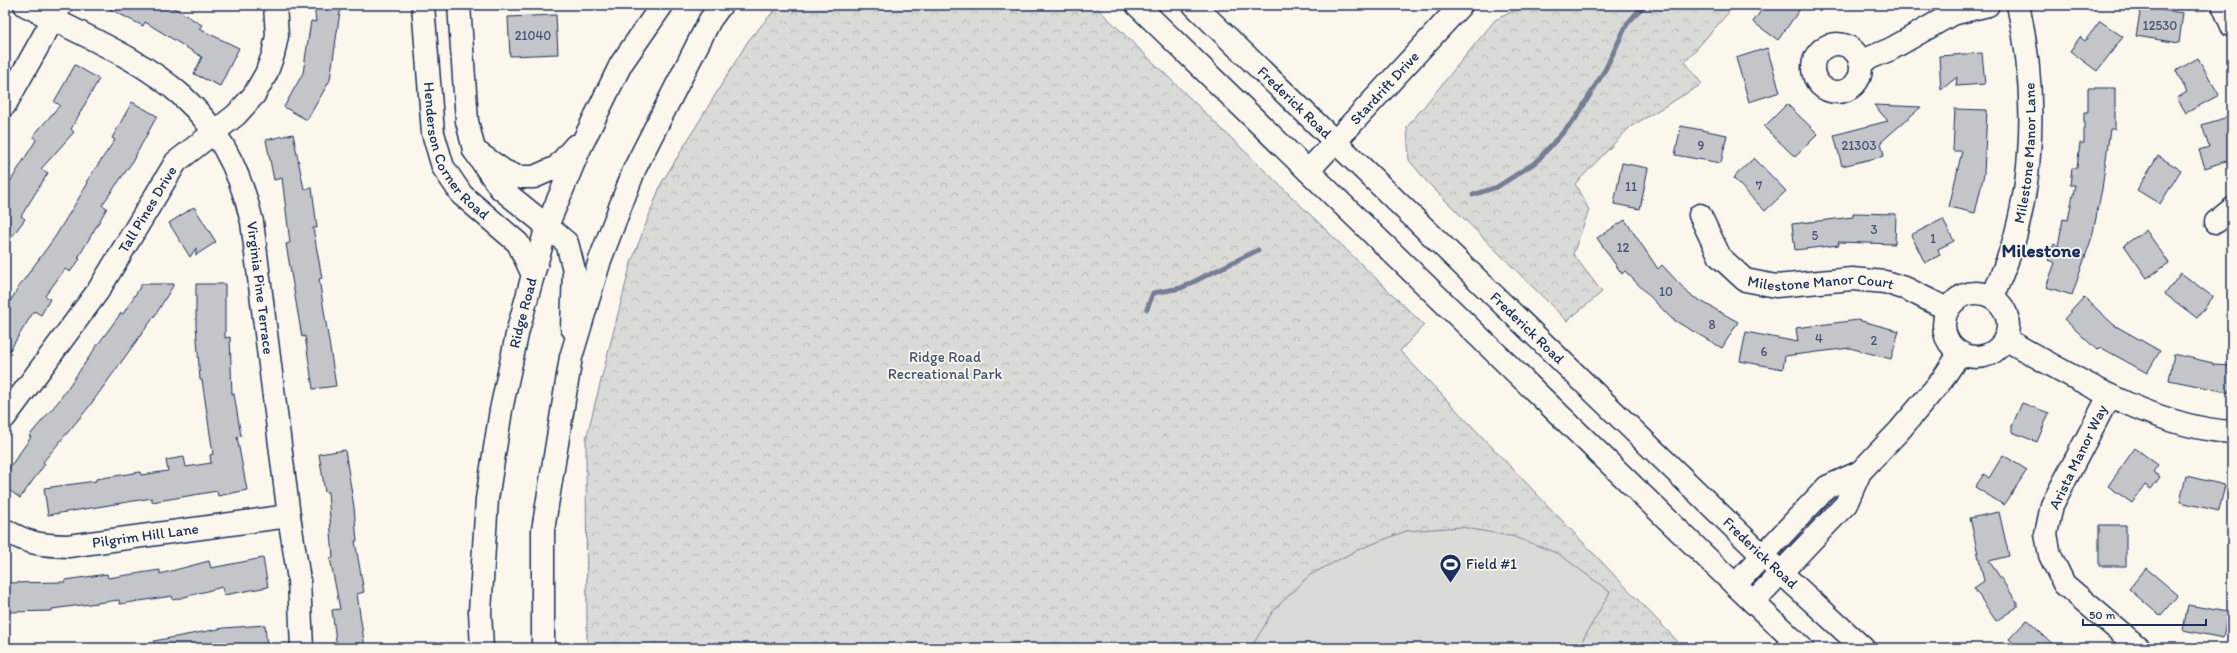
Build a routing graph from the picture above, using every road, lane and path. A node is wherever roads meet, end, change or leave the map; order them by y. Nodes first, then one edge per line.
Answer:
1 (25, 5) edge
2 (275, 5) edge
3 (423, 5) edge
4 (459, 5) edge
5 (662, 5) edge
6 (721, 5) edge
7 (1137, 5) edge
8 (1194, 5) edge
9 (1461, 5) edge
10 (1988, 5) edge
11 (2018, 5) edge
12 (2223, 5) edge
13 (57, 13) edge
14 (2232, 26) edge
15 (1860, 62) dead end
16 (5, 105) edge
17 (589, 130) junction
18 (215, 132) junction
19 (1336, 143) junction
20 (474, 150) junction
21 (1308, 171) junction
22 (1700, 215) dead end
23 (547, 226) junction
24 (533, 275) junction
25 (1994, 297) junction
26 (1948, 309) junction
27 (2005, 339) junction
28 (1960, 353) junction
29 (571, 357) junction
30 (2109, 396) junction
31 (5, 418) edge
32 (2232, 432) edge
33 (1860, 472) junction
34 (289, 516) junction
35 (5, 530) edge
36 (1763, 556) junction
37 (1781, 573) junction
38 (1735, 585) junction
39 (1753, 602) junction
40 (302, 648) edge
41 (482, 648) edge
42 (543, 648) edge
43 (1802, 648) edge
44 (1863, 648) edge
45 (2139, 648) edge

1 - 13 main road, Virginia Pine Terrace
2 - 18 main road, Tall Pines Drive
3 - 24 main road, Henderson Corner Road
4 - 20 main road, Henderson Corner Road
5 - 17 main road, Ridge Road
6 - 29 main road
7 - 21 main road
8 - 19 main road, Frederick Road
9 - 19 main road, Stardrift Drive
10 - 15 main road
11 - 25 main road, Milestone Manor Lane
12 - 14 main road
13 - 16 main road
13 - 18 main road, Virginia Pine Terrace
17 - 20 main road
17 - 23 main road, Ridge Road
18 - 31 main road, Tall Pines Drive
18 - 34 main road, Virginia Pine Terrace
19 - 21 main road, Stardrift Drive
19 - 36 main road, Frederick Road
20 - 23 main road, Henderson Corner Road
21 - 38 main road
22 - 26 main road, Milestone Manor Court
23 - 24 main road, Ridge Road
23 - 29 main road, Henderson Corner Road
24 - 41 main road, Ridge Road
25 - 26 main road
25 - 27 main road
26 - 28 main road
27 - 28 main road
27 - 30 main road
28 - 33 main road
29 - 42 main road
30 - 32 main road
30 - 45 main road, Arista Manor Way
33 - 36 main road
33 - 37 main road
34 - 35 main road, Pilgrim Hill Lane
34 - 40 main road, Virginia Pine Terrace
36 - 37 main road, Frederick Road
36 - 38 main road
37 - 39 main road
37 - 44 main road, Frederick Road
38 - 39 main road
39 - 43 main road

